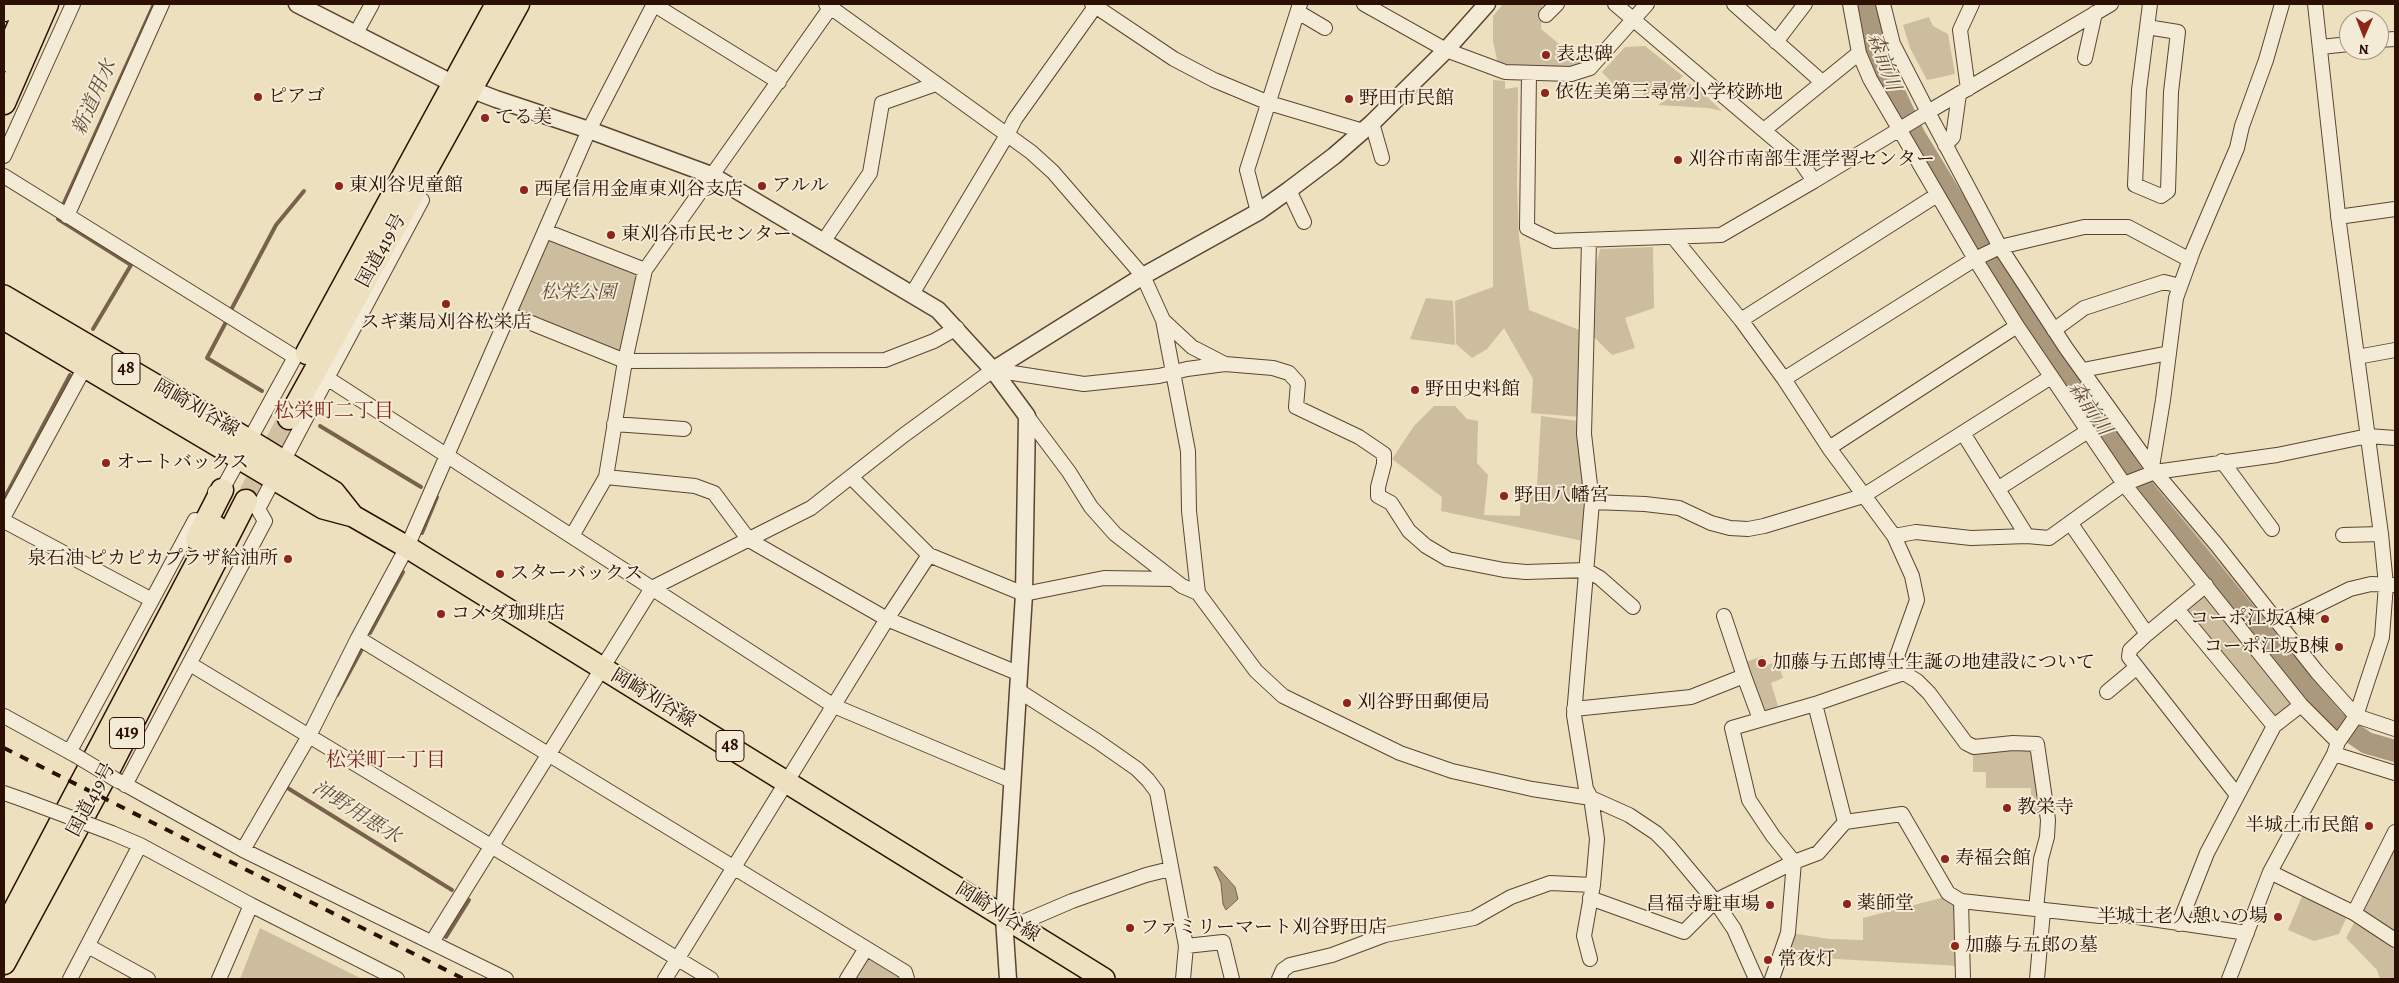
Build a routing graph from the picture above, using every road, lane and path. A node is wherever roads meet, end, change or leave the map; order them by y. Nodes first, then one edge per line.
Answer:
1 (7, 4) edge
2 (28, 4) edge
3 (47, 4) edge
4 (72, 4) edge
5 (162, 4) edge
6 (297, 4) edge
7 (372, 4) edge
8 (484, 4) edge
9 (497, 4) edge
10 (518, 4) edge
11 (528, 4) edge
12 (654, 4) edge
13 (1364, 4) edge
14 (1487, 4) edge
15 (1557, 4) edge
16 (1615, 4) edge
17 (1647, 4) edge
18 (1734, 4) edge
19 (1805, 4) edge
20 (1850, 4) edge
21 (1883, 4) edge
22 (1972, 4) edge
23 (2111, 4) edge
24 (2150, 4) edge
25 (2315, 4) edge
26 (830, 5) edge
27 (1095, 5) edge
28 (2278, 5) edge
29 (1299, 8) edge
30 (4, 10) edge
31 (2094, 13) junction
32 (1546, 15) dead end
33 (1632, 20) junction
34 (1325, 28) dead end
35 (2147, 28) junction
36 (355, 35) junction
37 (1776, 42) junction
38 (2339, 45) edge
39 (2321, 47) junction
40 (1446, 50) junction
41 (1859, 53) junction
42 (2085, 58) dead end
43 (4, 60) edge
44 (1529, 73) junction
45 (778, 82) junction
46 (1822, 82) junction
47 (936, 84) junction
48 (462, 86) junction
49 (1963, 91) junction
50 (4, 103) edge
51 (1269, 103) junction
52 (1928, 112) junction
53 (1367, 127) junction
54 (589, 130) junction
55 (1764, 130) junction
56 (1899, 130) junction
57 (1007, 135) junction
58 (1945, 145) junction
59 (4, 156) edge
60 (1382, 158) dead end
61 (711, 175) junction
62 (4, 176) edge
63 (1814, 181) junction
64 (1289, 190) junction
65 (1937, 195) junction
66 (2395, 209) edge
67 (1258, 212) junction
68 (67, 216) junction
69 (2338, 217) junction
70 (1304, 222) dead end
71 (545, 231) junction
72 (1674, 238) junction
73 (1589, 241) junction
74 (823, 242) junction
75 (2000, 247) junction
76 (1975, 259) junction
77 (2190, 260) junction
78 (645, 270) junction
79 (1143, 276) junction
80 (2180, 286) junction
81 (912, 294) junction
82 (4, 296) edge
83 (509, 314) junction
84 (4, 319) edge
85 (1163, 320) junction
86 (1741, 320) junction
87 (2017, 326) junction
88 (957, 328) junction
89 (2054, 330) junction
90 (2395, 350) edge
91 (2169, 354) junction
92 (2357, 356) junction
93 (295, 357) junction
94 (625, 361) junction
95 (1225, 364) junction
96 (85, 367) junction
97 (993, 370) junction
98 (2083, 370) junction
99 (1171, 373) junction
100 (2051, 377) junction
101 (327, 378) junction
102 (1784, 379) junction
103 (282, 415) tunnel mouth
104 (1027, 416) junction
105 (614, 424) junction
106 (684, 429) dead end
107 (2088, 431) junction
108 (1964, 432) junction
109 (2368, 436) junction
110 (2395, 438) edge
111 (249, 440) junction
112 (1829, 448) junction
113 (446, 454) junction
114 (239, 459) junction
115 (2222, 462) junction
116 (2153, 469) junction
117 (280, 470) junction
118 (606, 477) junction
119 (851, 477) junction
120 (2124, 484) junction
121 (2000, 488) junction
122 (1863, 496) junction
123 (240, 499) junction
124 (1592, 502) junction
125 (4, 516) edge
126 (4, 521) edge
127 (2071, 524) junction
128 (2272, 529) dead end
129 (2381, 534) junction
130 (2343, 535) dead end
131 (572, 536) junction
132 (1894, 536) junction
133 (2027, 536) junction
134 (749, 540) junction
135 (407, 547) junction
136 (930, 555) junction
137 (1586, 570) junction
138 (1173, 578) junction
139 (2206, 585) junction
140 (2391, 585) edge
141 (652, 588) junction
142 (1198, 593) junction
143 (1024, 594) junction
144 (152, 600) junction
145 (1633, 608) dead end
146 (2178, 609) junction
147 (1724, 616) dead end
148 (887, 619) junction
149 (2279, 624) junction
150 (2146, 634) junction
151 (358, 638) junction
152 (190, 664) junction
153 (2137, 667) junction
154 (602, 668) junction
155 (1904, 673) junction
156 (1020, 674) junction
157 (1744, 676) junction
158 (1019, 691) junction
159 (2107, 692) dead end
160 (1815, 704) junction
161 (2302, 705) junction
162 (834, 706) junction
163 (1574, 709) junction
164 (4, 716) edge
165 (2356, 716) junction
166 (1760, 719) junction
167 (2274, 726) junction
168 (2395, 729) edge
169 (309, 736) junction
170 (2336, 748) junction
171 (72, 753) junction
172 (548, 754) junction
173 (2395, 773) edge
174 (787, 781) junction
175 (1012, 781) junction
176 (122, 783) junction
177 (4, 793) edge
178 (2237, 794) junction
179 (1591, 798) junction
180 (1845, 822) junction
181 (2395, 832) edge
182 (140, 845) junction
183 (491, 846) junction
184 (243, 850) junction
185 (1794, 862) junction
186 (734, 868) junction
187 (1170, 869) junction
188 (2270, 872) junction
189 (1592, 891) junction
190 (1961, 900) junction
191 (1715, 901) junction
192 (251, 905) junction
193 (2040, 910) junction
194 (2354, 913) junction
195 (1010, 922) junction
196 (2179, 924) junction
197 (2246, 932) junction
198 (8, 934) edge
199 (2395, 940) edge
200 (432, 942) junction
201 (88, 946) junction
202 (1186, 946) junction
203 (865, 950) junction
204 (678, 959) junction
205 (1590, 959) dead end
206 (4, 963) edge
207 (70, 979) edge
208 (148, 979) edge
209 (220, 979) edge
210 (397, 979) edge
211 (506, 979) edge
212 (665, 979) edge
213 (711, 979) edge
214 (847, 979) edge
215 (907, 979) edge
216 (1008, 979) edge
217 (1104, 979) edge
218 (1183, 979) edge
219 (1232, 979) edge
220 (1279, 979) edge
221 (1756, 979) edge
222 (1772, 979) edge
223 (1963, 979) edge
224 (2037, 979) edge
225 (2229, 979) edge

1 - 30 highway
2 - 43 highway
3 - 50 highway
4 - 59 street
5 - 68 street
6 - 36 street
7 - 36 street
8 - 48 street
9 - 48 highway, 国道419号
10 - 48 highway, 国道419号
11 - 48 street
12 - 45 street
12 - 54 street
13 - 40 street
14 - 40 street
15 - 32 street
16 - 33 street
17 - 33 street
18 - 37 street
19 - 37 street
20 - 41 street
21 - 52 street
22 - 49 street
23 - 31 street
24 - 35 street
25 - 39 street
26 - 45 street
26 - 47 street
27 - 51 street
27 - 57 street
28 - 77 street
29 - 34 street
29 - 51 street
31 - 42 street
31 - 49 street
33 - 44 street
33 - 55 street
35 - 35 street
36 - 48 street
37 - 46 street
38 - 39 street
39 - 69 street
40 - 44 street
40 - 53 street
41 - 46 street
41 - 56 street
44 - 73 street
45 - 61 street
46 - 55 street
47 - 57 street
47 - 74 street
48 - 54 street
48 - 93 street
48 - 101 street
48 - 103 highway, 国道419号
49 - 52 street
49 - 58 street
51 - 53 street
51 - 67 street
52 - 56 street
52 - 58 street
53 - 60 street
53 - 64 street
54 - 61 street
54 - 71 street
55 - 63 street
56 - 63 street
56 - 65 street
57 - 79 street
57 - 81 street
58 - 75 street
61 - 74 street
61 - 78 street
62 - 68 street
63 - 72 street
64 - 67 street
64 - 70 street
65 - 76 street
65 - 86 street
66 - 69 street
67 - 79 street
68 - 93 street
69 - 92 street
71 - 78 street
71 - 83 street
72 - 73 street
72 - 86 street
73 - 124 street
74 - 81 street
75 - 76 street
75 - 77 street
75 - 89 street
76 - 87 street
76 - 102 street
77 - 80 street
78 - 94 street
79 - 85 street
79 - 97 street
80 - 89 street
80 - 91 street
81 - 88 street
82 - 111 main road, 岡崎刈谷線 / 48
83 - 94 street
83 - 113 street
84 - 96 main road, 岡崎刈谷線 / 48
85 - 95 street
85 - 99 street
86 - 102 street
87 - 100 street
87 - 112 street
88 - 94 street
88 - 97 street
89 - 98 street
90 - 92 street
91 - 98 street
91 - 116 street
92 - 109 street
93 - 111 street
94 - 105 street
95 - 99 street
95 - 137 street
96 - 114 main road, 岡崎刈谷線 / 48
96 - 125 street
97 - 99 street
97 - 104 street
97 - 119 street
98 - 116 street
99 - 142 street
100 - 107 street
100 - 108 street
101 - 113 street
101 - 117 street
102 - 112 street
104 - 138 street
104 - 143 street
105 - 106 street
105 - 118 street
107 - 120 street
107 - 121 street
108 - 121 street
108 - 122 street
109 - 110 street
109 - 115 street
109 - 129 street
111 - 114 street
111 - 117 main road, 岡崎刈谷線 / 48
112 - 122 street
113 - 131 street
113 - 135 street
114 - 117 main road, 岡崎刈谷線 / 48
114 - 123 street
115 - 116 street
115 - 128 street
116 - 120 street
116 - 149 street
117 - 123 street
117 - 135 main road, 岡崎刈谷線 / 48
118 - 131 street
118 - 134 street
119 - 134 street
119 - 136 street
120 - 127 street
120 - 139 street
121 - 133 street
122 - 124 street
122 - 132 street
123 - 144 street
123 - 152 street
123 - 198 highway, 国道419号 / 419
123 - 198 highway
124 - 137 street
126 - 144 street
127 - 133 street
127 - 150 street
129 - 130 street
129 - 140 street
131 - 141 street
132 - 133 street
132 - 155 street
134 - 141 street
134 - 148 street
135 - 151 street
135 - 154 main road, 岡崎刈谷線 / 48
136 - 143 street
136 - 148 street
137 - 145 street
137 - 163 street
138 - 142 street
138 - 143 street
139 - 146 street
139 - 161 street
140 - 149 street
140 - 165 street
141 - 154 street
141 - 162 street
142 - 179 street
143 - 156 street
144 - 171 street
146 - 150 street
146 - 167 street
147 - 157 street
148 - 156 street
148 - 162 street
149 - 165 street
150 - 153 street
151 - 169 street
151 - 172 street
152 - 169 street
152 - 176 street
153 - 159 street
153 - 178 street
154 - 172 street
154 - 174 main road, 岡崎刈谷線 / 48
155 - 160 street
155 - 193 street
156 - 158 street
157 - 163 street
157 - 166 street
158 - 175 street
158 - 187 street
160 - 166 street
160 - 180 street
161 - 167 street
161 - 170 street
162 - 174 street
162 - 175 street
163 - 179 street
164 - 171 street
165 - 168 street
165 - 170 street
166 - 185 street
167 - 178 street
169 - 183 street
169 - 184 street
170 - 173 street
170 - 188 street
171 - 176 street, bridge
172 - 183 street
172 - 186 street
174 - 186 street
174 - 195 main road, 岡崎刈谷線 / 48
175 - 195 street
176 - 184 street
177 - 182 street, bridge
178 - 196 street
179 - 189 street
179 - 191 street
180 - 185 street
180 - 190 street
181 - 194 street
182 - 192 street
182 - 201 street
183 - 200 street
183 - 204 street
184 - 200 street
185 - 191 street
185 - 222 street
186 - 203 street
186 - 204 street
187 - 195 street
187 - 202 street
188 - 194 street
188 - 197 street
189 - 191 street
189 - 205 street
189 - 220 street
190 - 193 street
190 - 223 street
191 - 221 street
192 - 209 street
192 - 210 street
193 - 196 street
193 - 224 street
194 - 199 street
195 - 216 street
195 - 217 main road, 岡崎刈谷線 / 48
196 - 197 street
197 - 225 street
198 - 206 highway, 国道419号 / 419
200 - 211 street
201 - 207 street
201 - 208 street
202 - 218 street
202 - 219 street
203 - 214 street
203 - 215 street
204 - 212 street
204 - 213 street

